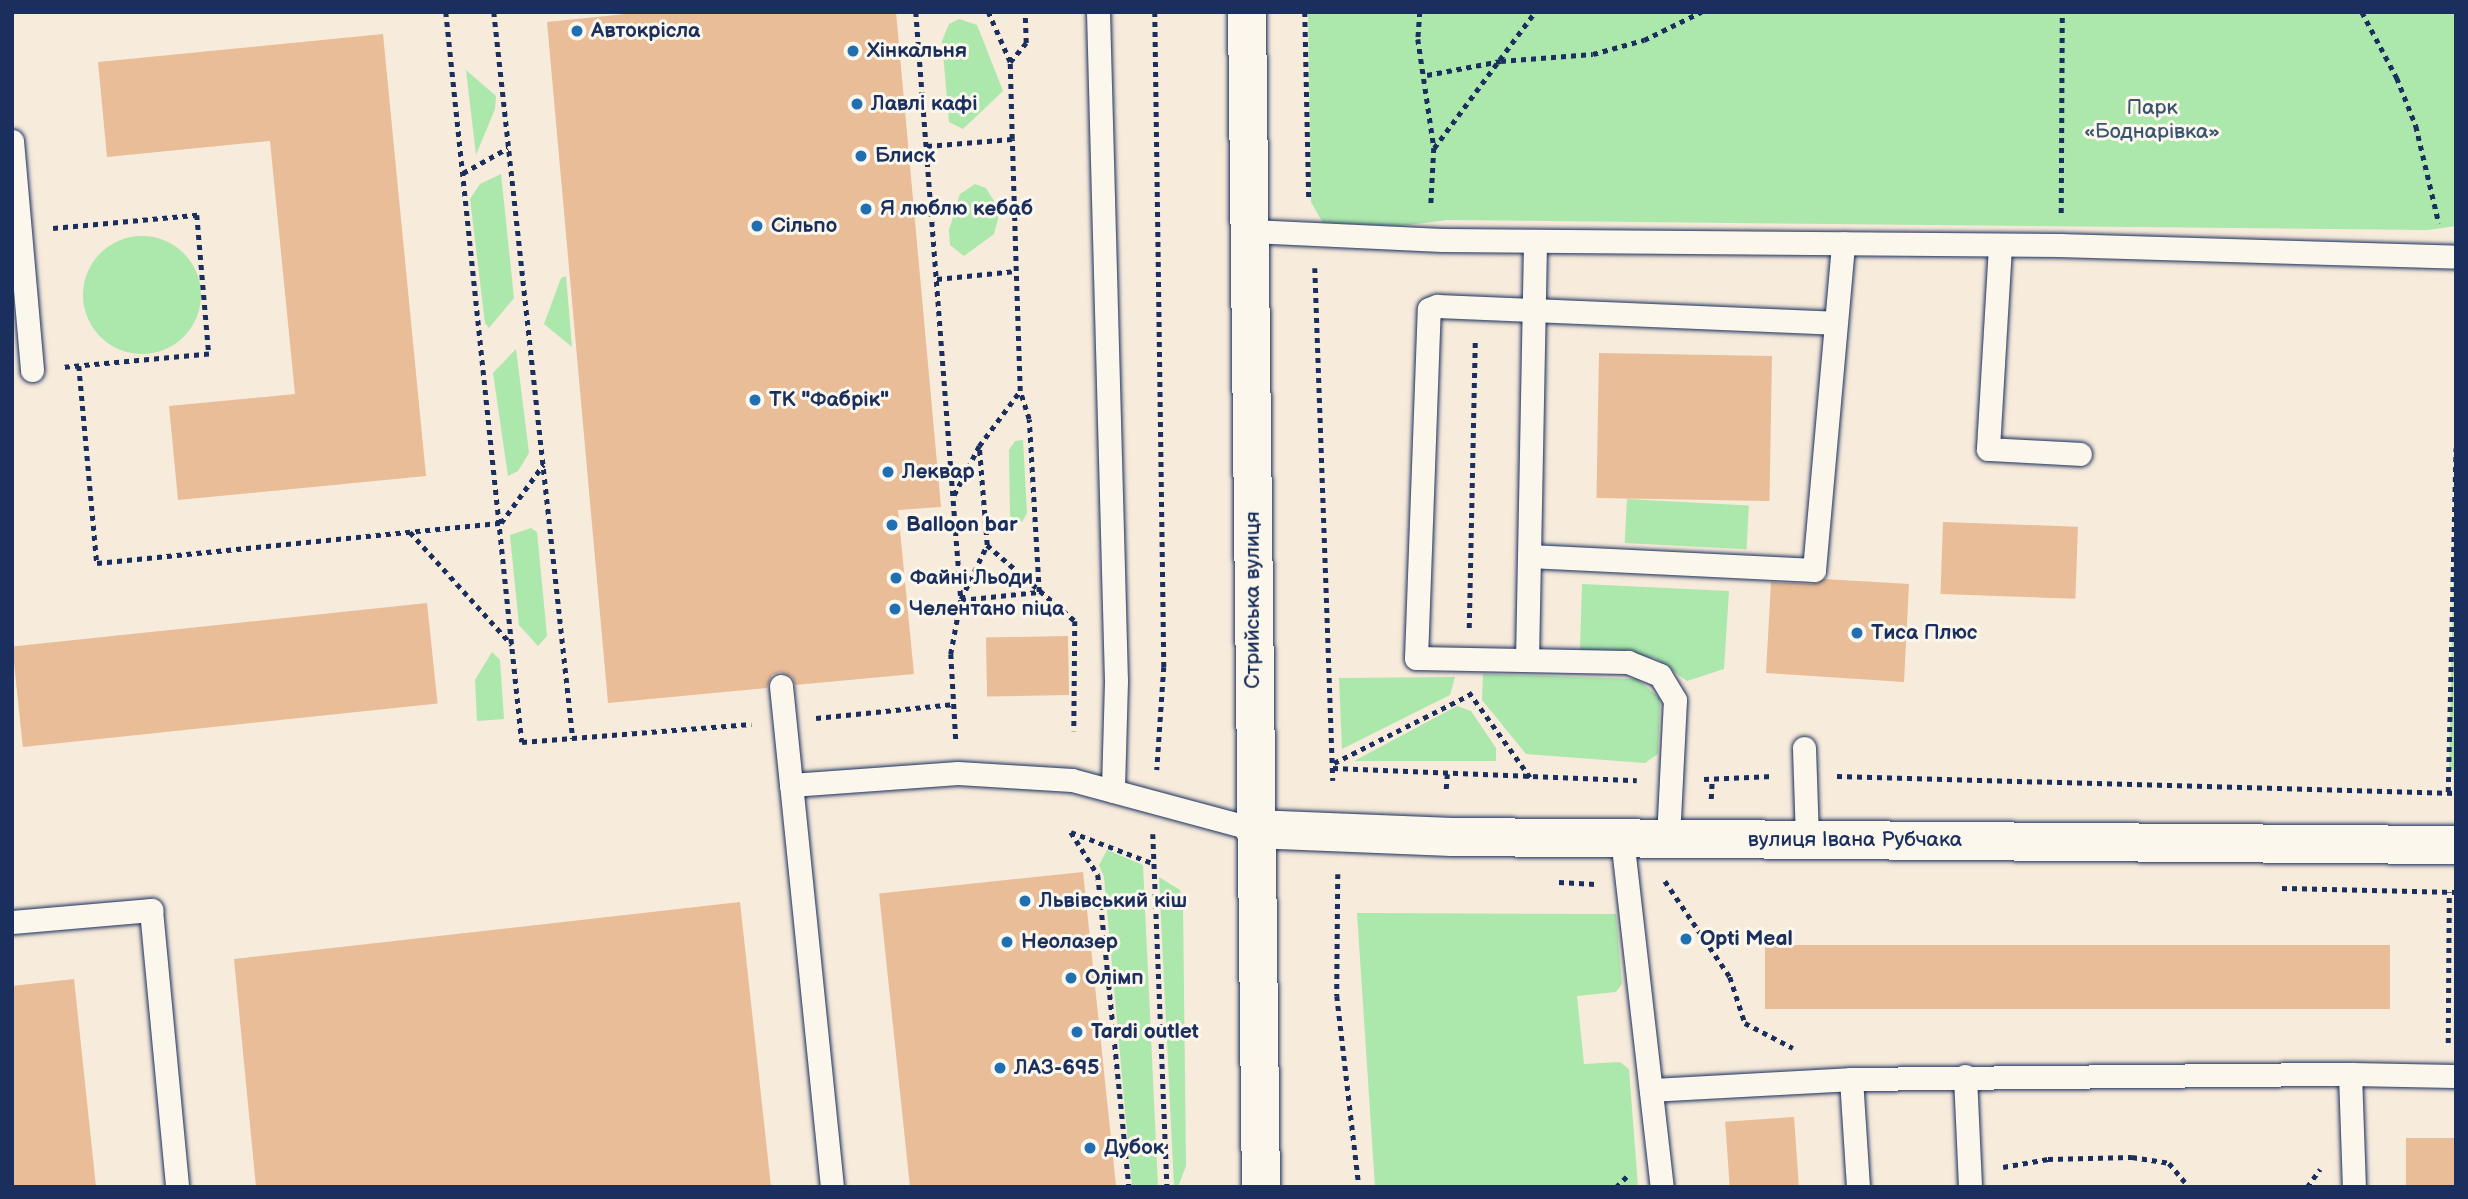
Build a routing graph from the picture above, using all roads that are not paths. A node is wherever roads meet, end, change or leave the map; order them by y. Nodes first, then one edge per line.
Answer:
1 (1098, 12) edge
2 (1247, 12) edge
3 (12, 141) edge
4 (1251, 231) junction
5 (1535, 241) junction
6 (1843, 243) junction
7 (2000, 246) junction
8 (2450, 257) edge
9 (1535, 311) junction
10 (1835, 323) junction
11 (32, 370) road end
12 (2080, 454) dead end
13 (1530, 556) junction
14 (1527, 660) junction
15 (781, 686) dead end
16 (1804, 748) dead end
17 (791, 785) junction
18 (1112, 791) junction
19 (1254, 829) junction
20 (1622, 838) junction
21 (1668, 838) junction
22 (1807, 839) junction
23 (2456, 845) edge
24 (12, 922) edge
25 (2350, 1074) junction
26 (1965, 1076) junction
27 (2452, 1076) edge
28 (1851, 1079) junction
29 (1651, 1090) junction
30 (1970, 1183) edge
31 (177, 1187) edge
32 (832, 1187) edge
33 (1261, 1187) edge
34 (1662, 1187) edge
35 (1858, 1187) edge
36 (2354, 1187) edge

1 - 18 lane
2 - 4 street, Стрийська вулиця
3 - 11 lane
4 - 5 lane
4 - 19 street, Стрийська вулиця
5 - 6 lane
5 - 9 lane
6 - 7 lane
6 - 10 lane
7 - 8 lane
7 - 12 lane
9 - 10 lane
9 - 13 lane
9 - 14 lane
10 - 13 lane
13 - 14 lane
14 - 21 lane
15 - 17 lane
16 - 22 lane
17 - 18 lane
17 - 32 lane
18 - 19 lane
19 - 20 street, вулиця Івана Рубчака
19 - 33 street, Стрийська вулиця
20 - 21 street, вулиця Івана Рубчака
20 - 29 lane
21 - 22 street, вулиця Івана Рубчака
22 - 23 street, вулиця Івана Рубчака
24 - 31 lane
25 - 26 lane
25 - 27 lane
25 - 36 lane
26 - 28 lane
26 - 30 lane
28 - 29 lane
28 - 35 lane
29 - 34 lane

